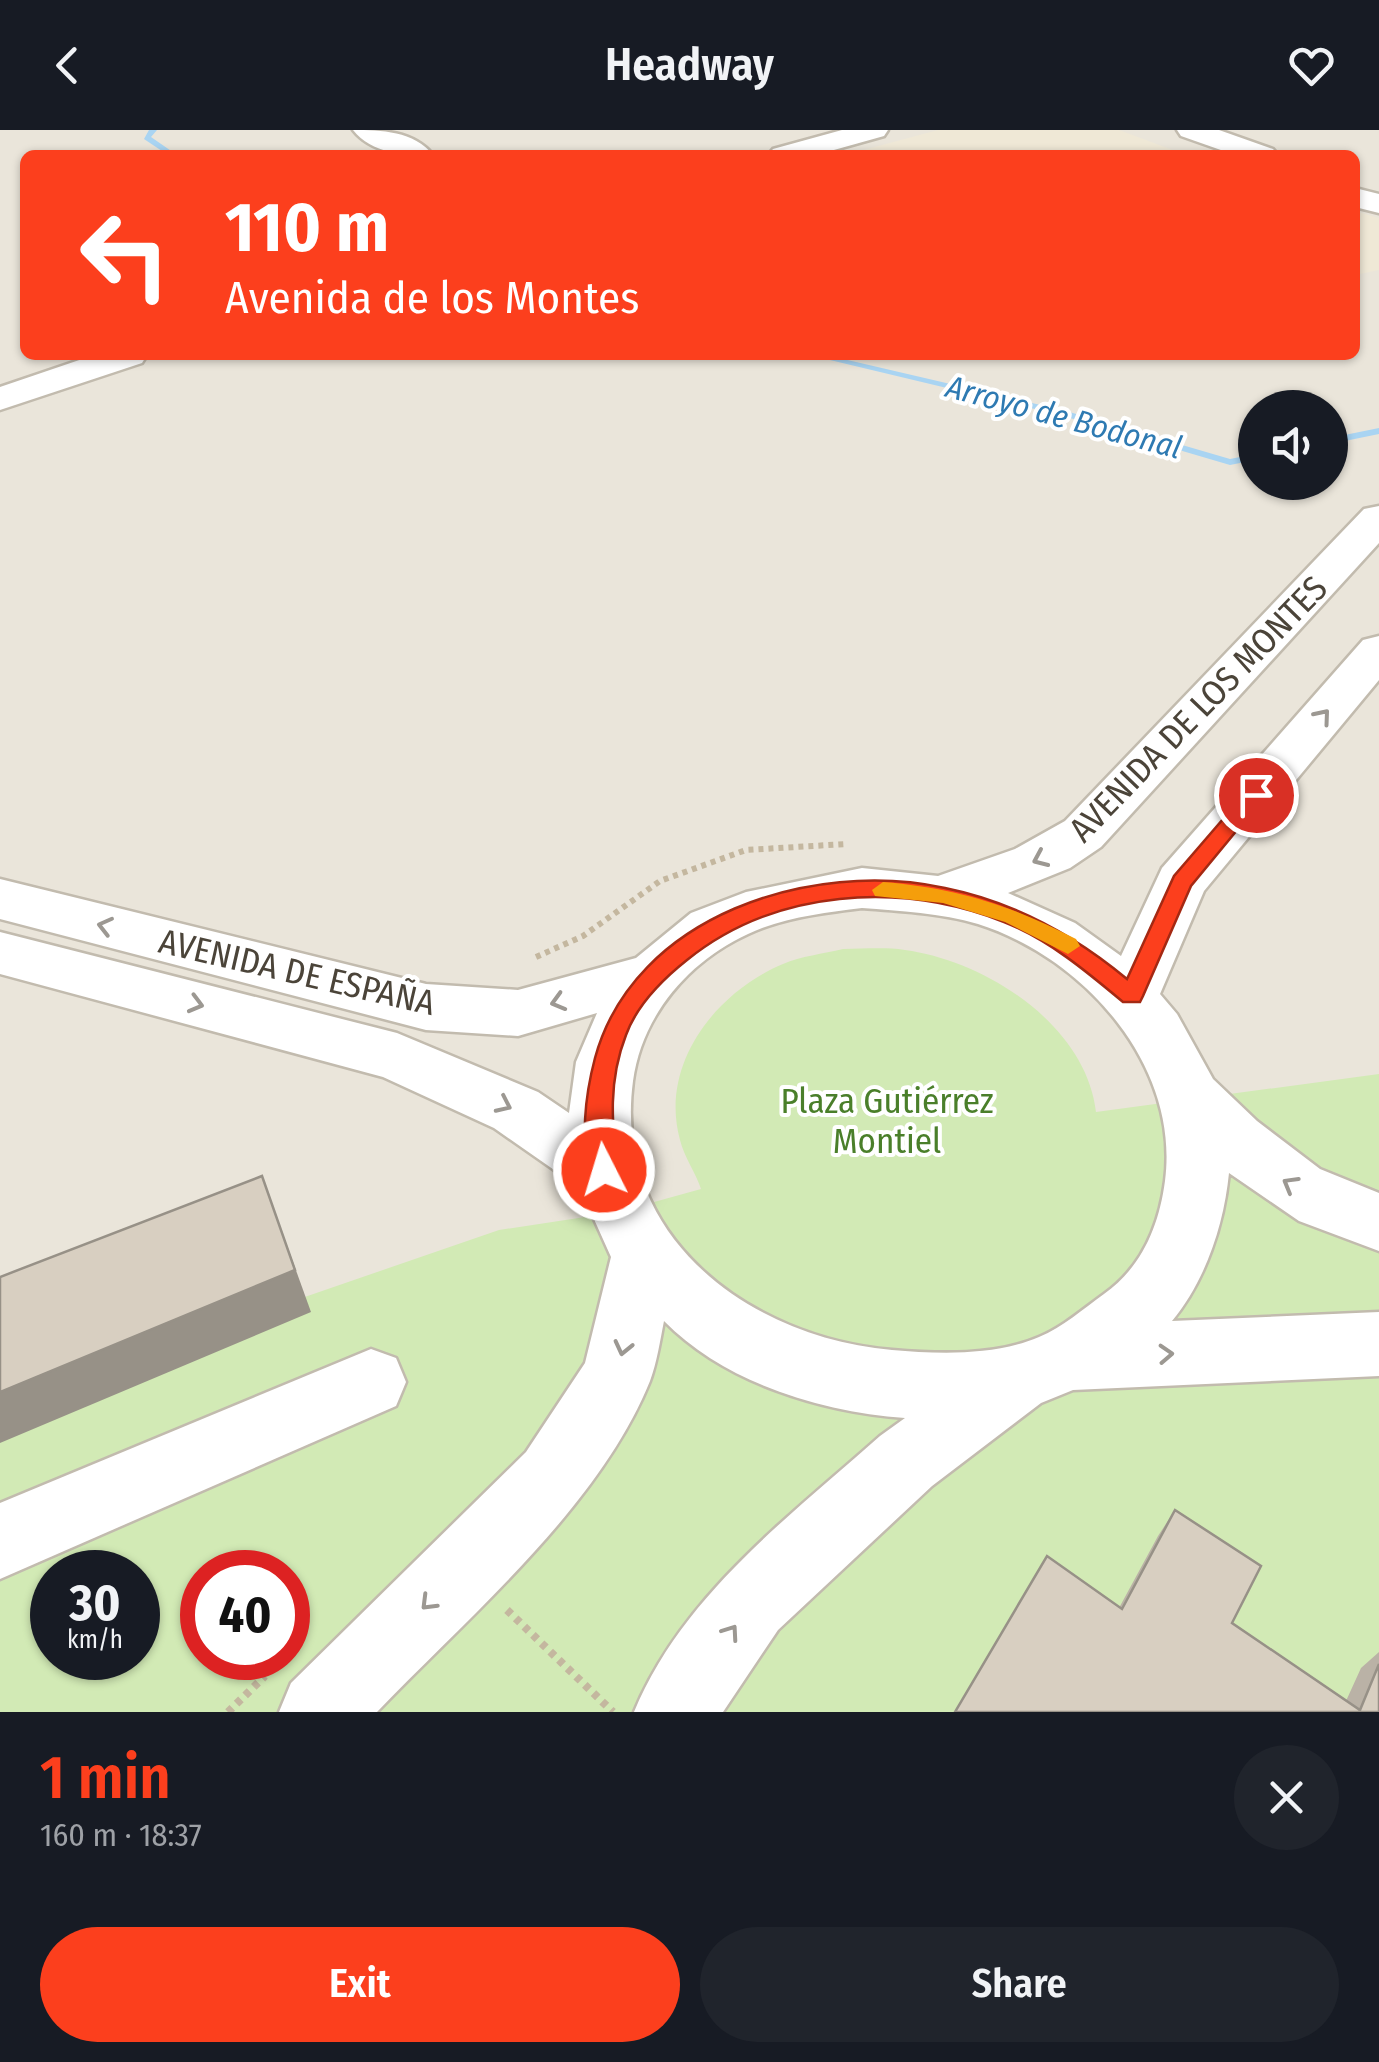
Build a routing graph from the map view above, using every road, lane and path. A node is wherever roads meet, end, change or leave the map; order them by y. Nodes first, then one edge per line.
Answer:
1 (367, 130) edge
2 (874, 130) edge
3 (1180, 133) edge
4 (408, 150) edge
5 (801, 150) edge
6 (1213, 150) edge
7 (1244, 150) edge
8 (114, 360) edge
9 (0, 399) edge
10 (1379, 518) edge
11 (1379, 650) edge
12 (854, 844) dead end
13 (944, 895) junction
14 (0, 899) edge
15 (0, 953) edge
16 (524, 962) dead end
17 (652, 975) junction
18 (1131, 996) junction
19 (1192, 1097) junction
20 (604, 1170) junction
21 (1379, 1222) edge
22 (644, 1253) junction
23 (1379, 1344) edge
24 (1047, 1366) junction
25 (371, 1382) dead end
26 (0, 1540) edge
27 (463, 1568) junction
28 (295, 1691) edge
29 (228, 1712) edge
30 (613, 1712) edge
31 (674, 1712) edge

1 - 4 street
2 - 5 street
3 - 6 street
3 - 7 street
8 - 9 street
10 -> 13 street, AVENIDA DE LOS MONTES
18 -> 11 street
12 - 16 path
13 - 17 street
13 - 18 street
17 -> 14 street, AVENIDA DE ESPAÑA
15 -> 20 street, AVENIDA DE ESPAÑA
17 - 20 street
18 - 19 street
21 -> 19 street
19 - 24 street
20 - 22 street
22 - 24 street
22 -> 27 street
24 -> 23 street
31 -> 24 street
25 - 26 street
27 -> 28 street
27 - 30 path
28 - 29 path

